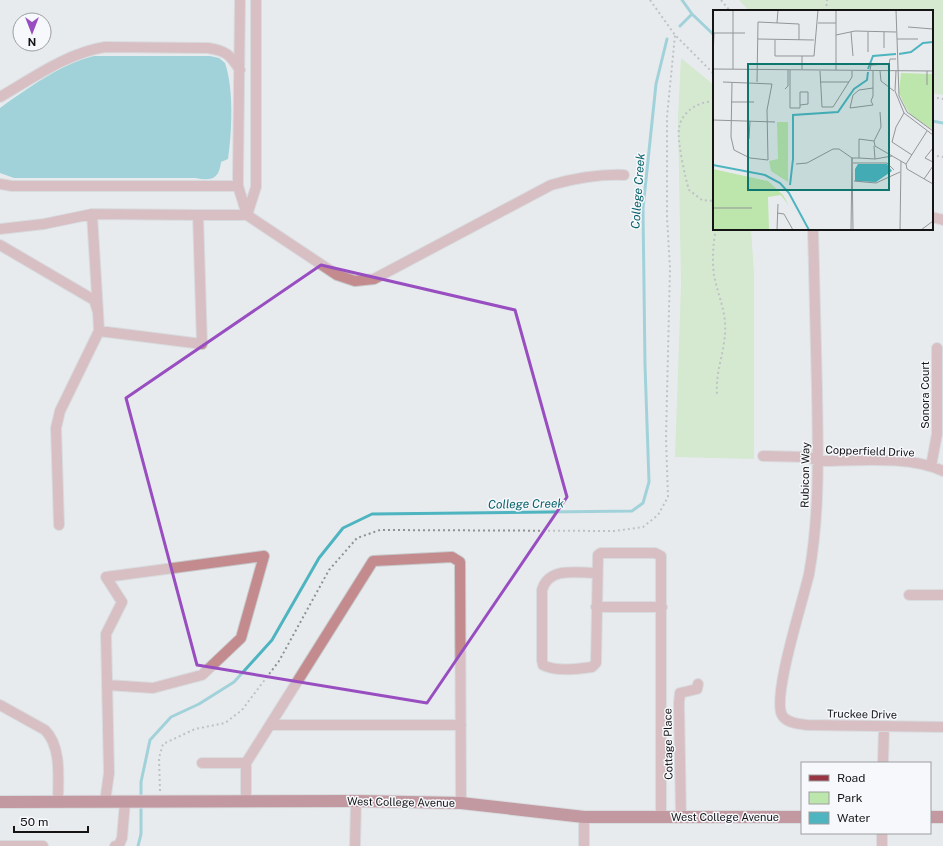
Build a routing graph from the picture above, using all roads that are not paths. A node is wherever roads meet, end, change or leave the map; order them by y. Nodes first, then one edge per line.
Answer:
1 (240, 0) edge
2 (256, 0) edge
3 (240, 70) junction
4 (0, 97) edge
5 (624, 175) dead end
6 (0, 184) edge
7 (238, 186) junction
8 (92, 214) junction
9 (198, 215) junction
10 (247, 215) junction
11 (933, 217) edge
12 (943, 220) edge
13 (0, 229) edge
14 (813, 230) edge
15 (0, 245) edge
16 (98, 312) junction
17 (99, 331) junction
18 (937, 348) dead end
19 (763, 456) dead end
20 (819, 461) junction
21 (932, 466) junction
22 (943, 471) edge
23 (59, 525) dead end
24 (597, 573) junction
25 (908, 595) dead end
26 (943, 595) edge
27 (596, 607) junction
28 (662, 607) junction
29 (698, 684) dead end
30 (107, 685) junction
31 (0, 705) edge
32 (783, 717) joint
33 (271, 725) junction
34 (461, 725) junction
35 (884, 727) junction
36 (943, 727) edge
37 (883, 762) edge
38 (202, 763) dead end
39 (246, 764) junction
40 (356, 801) junction
41 (0, 802) edge
42 (58, 802) junction
43 (105, 802) junction
44 (125, 802) junction
45 (246, 802) junction
46 (461, 803) junction
47 (584, 817) junction
48 (661, 817) junction
49 (681, 817) junction
50 (801, 817) edge
51 (931, 817) edge
52 (943, 817) edge
53 (882, 834) edge
54 (0, 846) edge
55 (43, 846) edge
56 (115, 846) edge
57 (354, 846) edge
58 (584, 846) edge
59 (882, 846) edge

1 - 3 street
2 - 10 street
3 - 4 street
3 - 7 street
5 - 10 street
6 - 7 street
7 - 10 street
8 - 9 street
8 - 13 street
8 - 16 street
9 - 10 street
9 - 17 street
11 - 12 street
14 - 20 street, Rubicon Way
15 - 16 street
16 - 17 street
17 - 23 street
18 - 21 street, Sonora Court
19 - 20 street, Copperfield Drive
20 - 21 street, Copperfield Drive
20 - 32 street, Rubicon Way
21 - 22 street, Copperfield Drive
24 - 27 street
24 - 27 street
24 - 28 street
25 - 26 street
27 - 28 street
28 - 48 street
29 - 49 street, Cottage Place
30 - 30 street
30 - 43 street
31 - 42 street
32 - 35 street, Truckee Drive
33 - 34 street
33 - 34 street
33 - 39 street
34 - 46 street
35 - 36 street, Truckee Drive
35 - 37 street
38 - 39 street
39 - 45 street
40 - 45 main road, West College Avenue
40 - 46 main road, West College Avenue
40 - 57 street
41 - 42 main road, West College Avenue
42 - 43 main road, West College Avenue
43 - 44 main road, West College Avenue
44 - 45 main road, West College Avenue
44 - 56 street
46 - 47 main road, West College Avenue
47 - 48 main road, West College Avenue
47 - 58 street
48 - 49 main road, West College Avenue
49 - 50 main road, West College Avenue
51 - 52 main road
53 - 59 street
54 - 55 street

